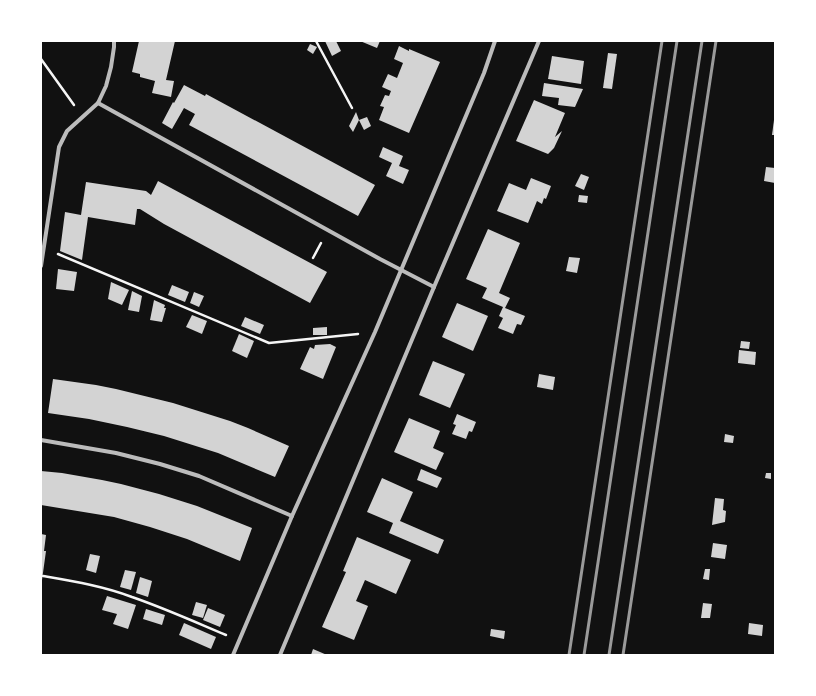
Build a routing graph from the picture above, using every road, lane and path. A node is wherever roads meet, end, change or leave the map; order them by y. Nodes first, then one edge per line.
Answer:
1 (114, 41) edge
2 (316, 41) edge
3 (495, 41) edge
4 (540, 41) edge
5 (41, 59) edge
6 (98, 103) junction
7 (352, 108) dead end
8 (82, 117) junction
9 (43, 248) junction
10 (41, 266) edge
11 (401, 270) junction
12 (434, 287) junction
13 (375, 332) junction
14 (41, 440) edge
15 (292, 516) junction
16 (42, 576) dead end
17 (239, 640) junction
18 (234, 655) edge
19 (280, 655) edge

1 - 6 street
2 - 7 path
3 - 11 street
4 - 12 street
5 - 8 path
6 - 8 street
6 - 11 street
8 - 9 street
9 - 10 street
9 - 13 path
11 - 12 street
11 - 13 street
12 - 19 street
13 - 15 street
14 - 15 street
15 - 17 street
16 - 17 path
17 - 18 street

